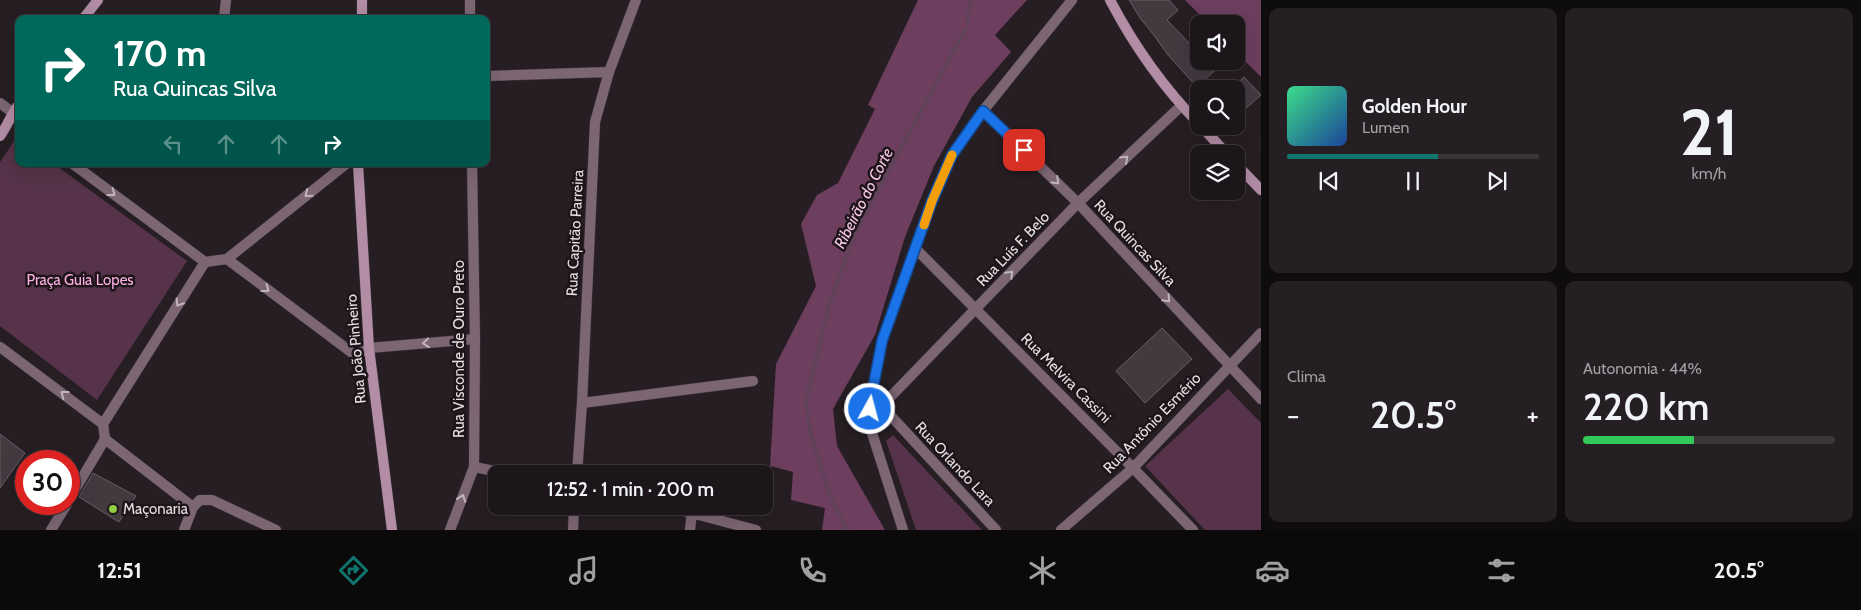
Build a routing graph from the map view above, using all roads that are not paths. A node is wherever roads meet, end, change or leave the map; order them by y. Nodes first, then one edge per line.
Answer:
1 (98, 0) edge
2 (226, 0) edge
3 (362, 0) edge
4 (470, 0) edge
5 (636, 0) edge
6 (1072, 0) edge
7 (1110, 0) edge
8 (86, 15) edge
9 (224, 15) edge
10 (362, 15) edge
11 (470, 15) edge
12 (609, 72) junction
13 (490, 76) edge
14 (0, 103) edge
15 (1182, 106) junction
16 (15, 108) edge
17 (983, 111) junction
18 (1190, 114) edge
19 (15, 124) edge
20 (1209, 135) edge
21 (0, 136) edge
22 (1219, 145) edge
23 (77, 167) edge
24 (342, 167) edge
25 (358, 167) edge
26 (472, 167) edge
27 (1245, 173) edge
28 (1261, 190) edge
29 (1078, 203) junction
30 (916, 249) junction
31 (227, 259) junction
32 (206, 262) junction
33 (976, 310) junction
34 (1261, 333) edge
35 (475, 339) junction
36 (0, 347) edge
37 (369, 348) junction
38 (1229, 366) junction
39 (753, 381) dead end
40 (872, 395) junction
41 (1261, 399) edge
42 (582, 403) junction
43 (881, 407) junction
44 (871, 417) junction
45 (103, 424) junction
46 (105, 439) junction
47 (578, 465) edge
48 (474, 467) junction
49 (1133, 468) junction
50 (488, 470) edge
51 (80, 481) edge
52 (193, 508) junction
53 (60, 515) edge
54 (574, 515) edge
55 (692, 515) edge
56 (703, 515) edge
57 (51, 530) edge
58 (184, 530) edge
59 (276, 530) edge
60 (392, 530) edge
61 (450, 530) edge
62 (573, 530) edge
63 (690, 530) edge
64 (756, 530) edge
65 (904, 530) edge
66 (996, 530) edge
67 (1061, 530) edge
68 (1193, 530) edge

1 - 8 street
2 - 9 street
3 - 10 street
4 - 11 street
5 - 12 street, Rua Capitão Parreira
6 - 17 street
7 - 15 street
12 - 13 street
12 - 42 street, Rua Capitão Parreira
14 - 16 street
15 - 18 street
29 -> 15 street, Rua Luís F. Belo
17 -> 29 street, Rua Quincas Silva
17 - 30 street
19 - 21 street
20 - 22 street
23 -> 32 street
24 -> 31 street
25 - 37 street, Rua João Pinheiro
26 - 35 street, Rua Visconde de Ouro Preto
27 - 28 street
33 -> 29 street, Rua Luís F. Belo
29 -> 38 street, Rua Quincas Silva
30 - 33 street, Rua Melvira Cassini
30 - 40 street
31 - 32 street
31 -> 37 street
32 -> 45 street
33 - 43 street, Rua Luís F. Belo
33 - 49 street, Rua Melvira Cassini
34 - 38 street, Rua Antônio Esmério
35 -> 37 street
35 - 48 street, Rua Visconde de Ouro Preto
45 -> 36 street
37 - 60 street, Rua João Pinheiro
38 - 41 street, Rua Quincas Silva
38 - 49 street, Rua Antônio Esmério
39 - 42 street
40 - 43 street, Rua Orlando Lara
40 - 44 street
42 - 47 street, Rua Capitão Parreira
43 - 44 street, Rua Luís F. Belo
43 - 66 street, Rua Orlando Lara
44 - 65 street
45 - 46 street
46 - 51 street
46 - 52 street
48 - 50 street
61 -> 48 street, Rua Visconde de Ouro Preto
49 - 67 street, Rua Antônio Esmério
49 - 68 street, Rua Melvira Cassini
52 - 58 street
52 - 59 street
53 - 57 street
54 - 62 street
55 - 63 street
56 - 64 street

